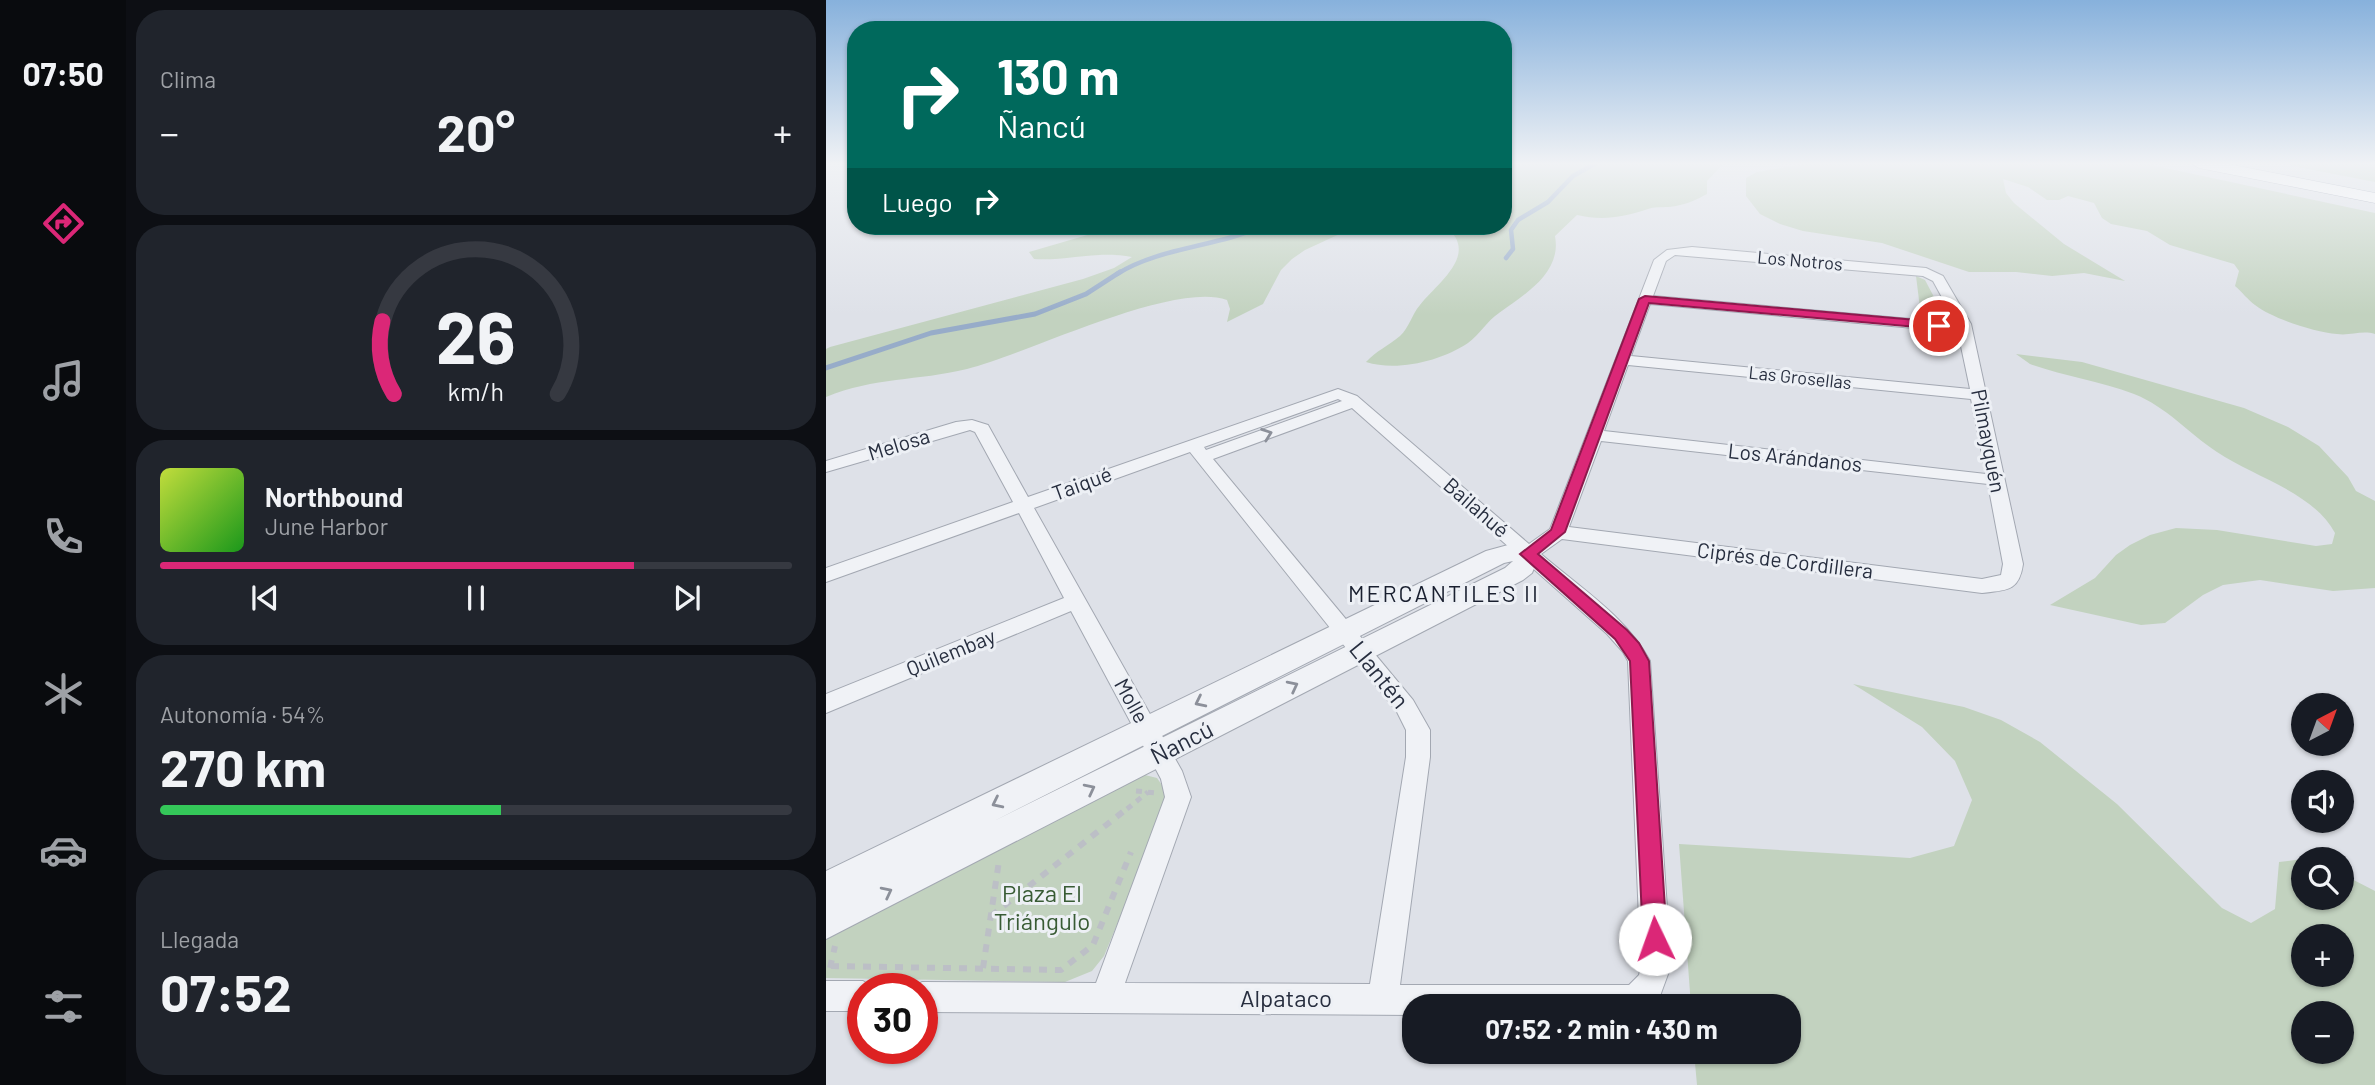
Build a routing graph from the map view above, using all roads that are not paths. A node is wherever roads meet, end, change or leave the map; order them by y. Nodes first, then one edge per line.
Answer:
1 (1930, 274) joint
2 (1645, 299) junction
3 (1965, 328) junction
4 (1622, 360) junction
5 (1979, 396) junction
6 (1346, 398) joint
7 (972, 425) joint
8 (1594, 435) junction
9 (1197, 451) junction
10 (826, 467) edge
11 (1996, 480) junction
12 (1023, 505) junction
13 (1558, 532) junction
14 (1528, 554) junction
15 (826, 575) edge
16 (2011, 578) joint
17 (1076, 601) junction
18 (1353, 642) junction
19 (826, 704) edge
20 (1153, 742) junction
21 (826, 888) edge
22 (832, 929) edge
23 (827, 987) edge
24 (1647, 990) joint
25 (847, 992) edge
26 (938, 997) edge
27 (1105, 998) junction
28 (1383, 999) junction

1 - 2 street, Los Notros
1 - 3 street, Pilmayquén
2 - 3 street
2 - 4 street
3 - 5 street, Pilmayquén
4 - 5 street, Las Grosellas
4 - 8 street
5 - 11 street, Pilmayquén
6 - 9 street, Taiqué
6 - 14 street, Bailahué
7 - 10 street, Melosa
7 - 12 street, Molle
8 - 11 street, Los Arándanos
8 - 13 street
9 - 12 street, Taiqué
9 - 18 street, Llantén
11 - 16 street, Pilmayquén
12 - 15 street, Taiqué
12 - 17 street, Molle
13 - 14 street, Ñancú
13 - 16 street, Ciprés de Cordillera
14 - 18 street, Ñancú
14 - 24 street, Bailahué
17 - 19 street, Quilembay
17 - 20 street, Molle
18 - 20 street, Ñancú
18 - 28 street, Llantén
20 -> 21 street, Ñancú
22 -> 20 street, Ñancú
20 - 27 street, Molle
23 - 25 street
24 - 28 street, Alpataco
26 - 27 street, Alpataco
27 - 28 street, Alpataco

